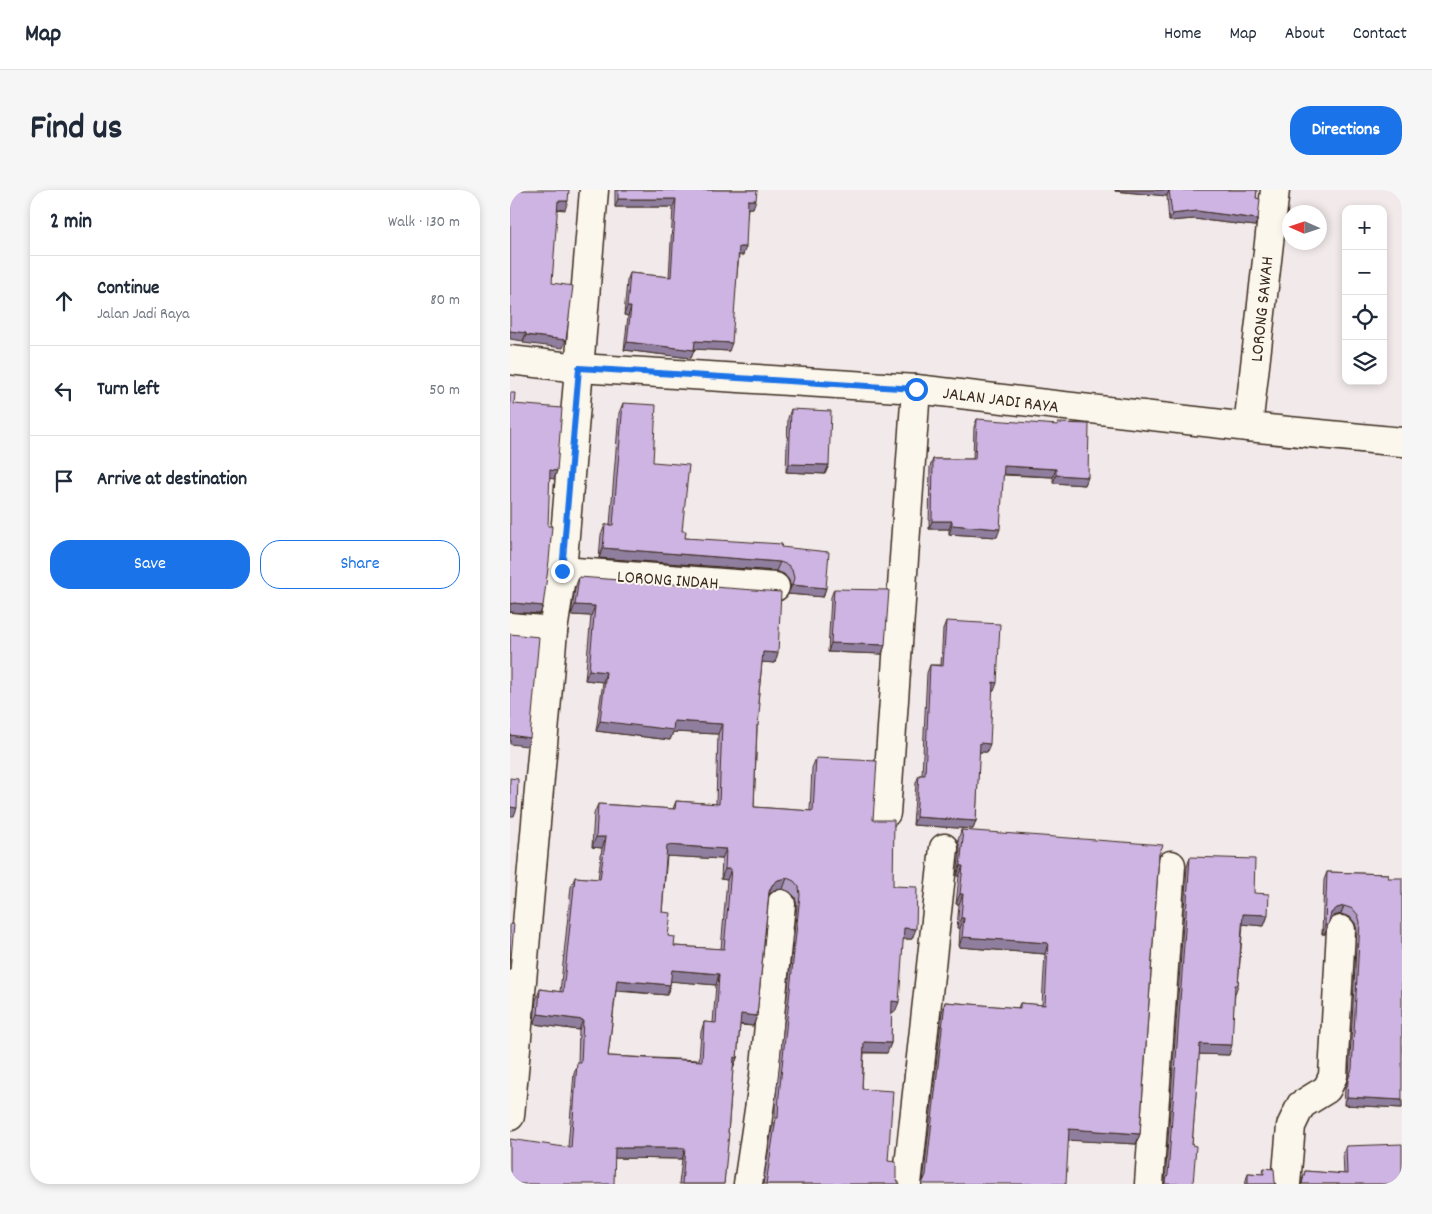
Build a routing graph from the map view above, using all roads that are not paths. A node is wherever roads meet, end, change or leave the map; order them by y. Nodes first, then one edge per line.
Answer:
1 (594, 190) edge
2 (1275, 190) edge
3 (510, 360) edge
4 (579, 368) junction
5 (916, 389) junction
6 (1248, 427) junction
7 (1402, 442) edge
8 (562, 571) junction
9 (775, 587) dead end
10 (510, 627) edge
11 (553, 631) junction
12 (886, 813) dead end
13 (944, 848) dead end
14 (1171, 865) dead end
15 (781, 904) dead end
16 (1341, 930) dead end
17 (510, 1116) edge
18 (748, 1184) edge
19 (907, 1184) edge
20 (1149, 1184) edge
21 (1286, 1184) edge

1 - 4 street
2 - 6 street, LORONG SAWAH
3 - 4 street, JALAN JADI RAYA
4 - 5 street, JALAN JADI RAYA
4 - 8 street
5 - 6 street, JALAN JADI RAYA
5 - 12 street
6 - 7 street, JALAN JADI RAYA
8 - 9 street, LORONG INDAH
8 - 11 street
10 - 11 street
11 - 17 street
13 - 19 street
14 - 20 street
15 - 18 street
16 - 21 street

